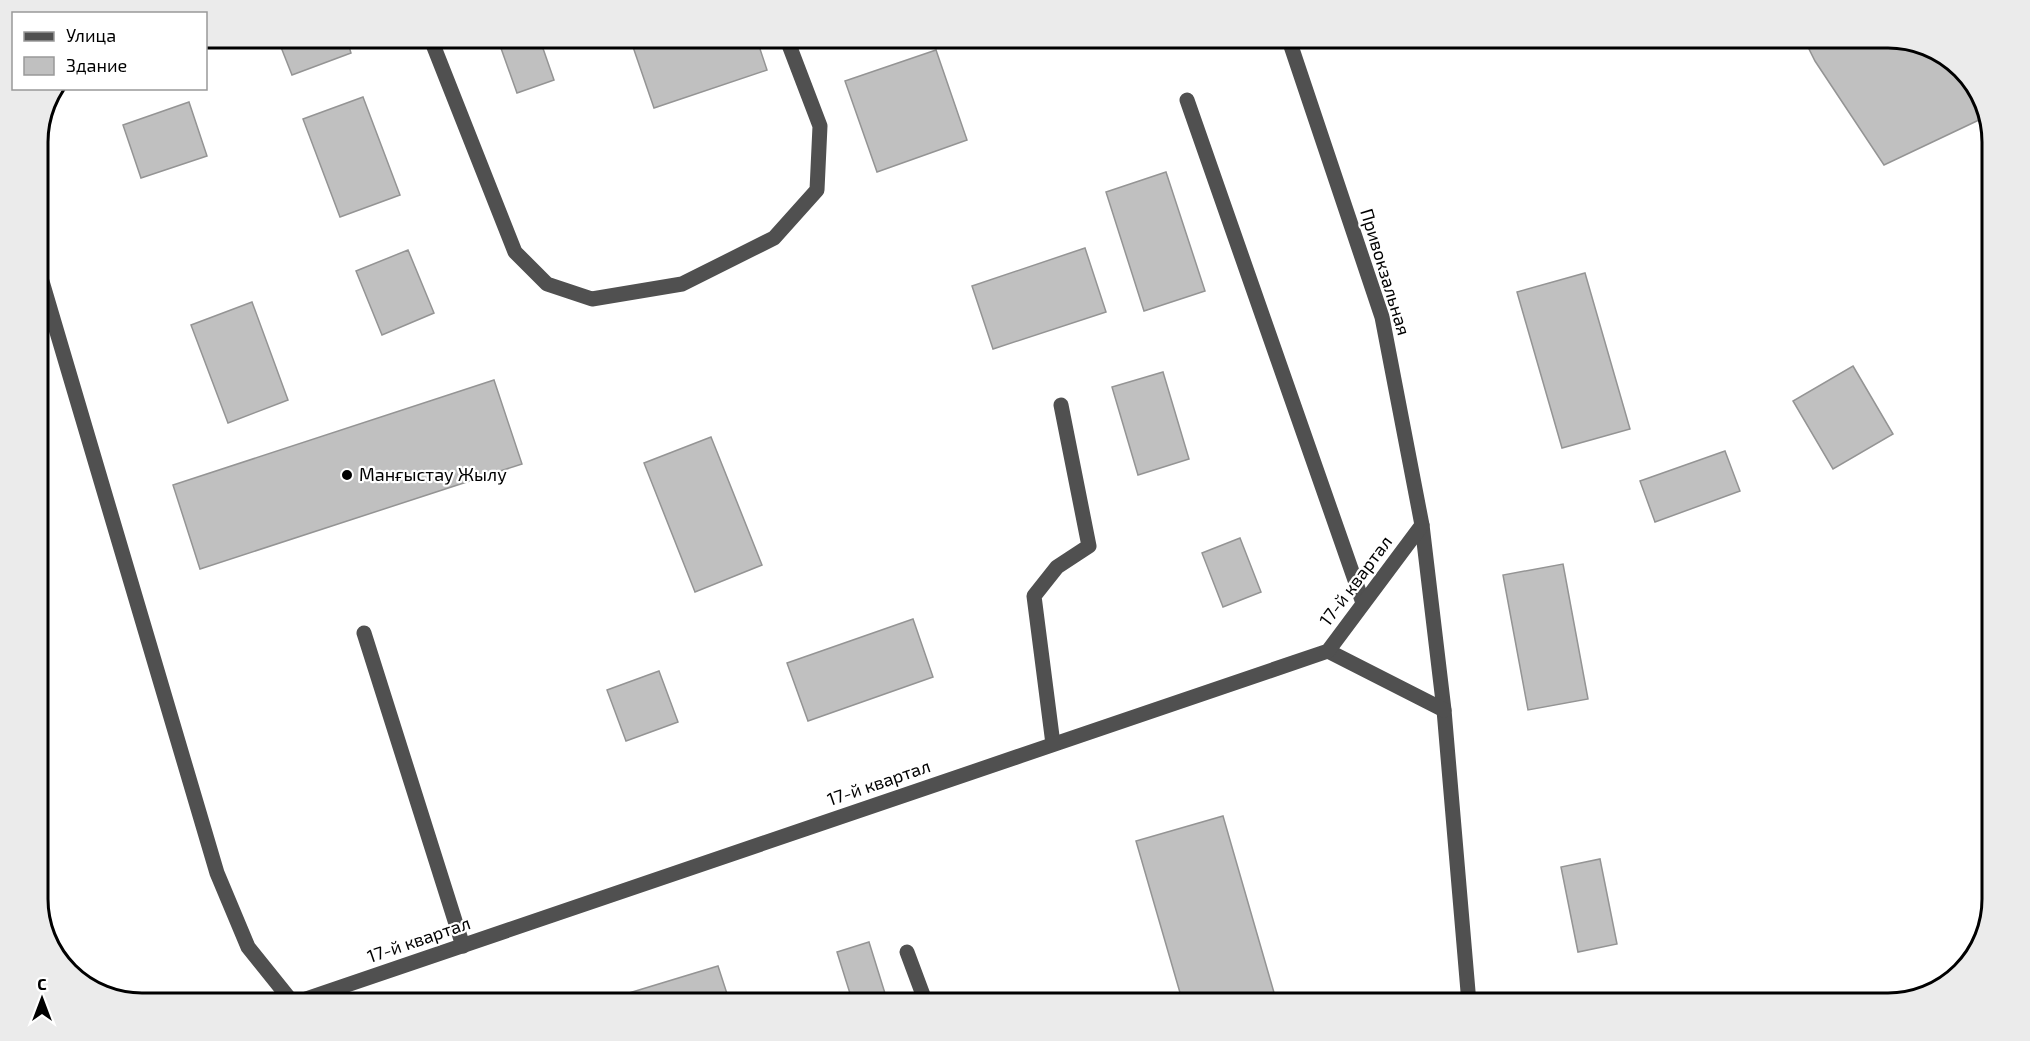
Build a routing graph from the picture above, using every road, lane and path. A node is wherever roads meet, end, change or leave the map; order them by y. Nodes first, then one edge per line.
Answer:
1 (434, 48) edge
2 (790, 48) edge
3 (1291, 48) edge
4 (1186, 100) dead end
5 (48, 302) edge
6 (1061, 405) dead end
7 (1422, 525) junction
8 (1363, 603) junction
9 (364, 633) dead end
10 (1328, 651) junction
11 (1444, 710) junction
12 (1053, 744) junction
13 (463, 946) junction
14 (907, 952) dead end
15 (285, 993) edge
16 (326, 993) edge
17 (922, 993) edge
18 (1468, 993) edge

1 - 2 street
3 - 7 street, Привокзальная
4 - 8 street
5 - 15 street
6 - 12 street
7 - 8 street, 17-й квартал
7 - 11 street, Привокзальная
8 - 10 street, 17-й квартал
9 - 13 street
10 - 11 street
10 - 12 street, 17-й квартал
11 - 18 street, Привокзальная
12 - 13 street, 17-й квартал
13 - 16 street, 17-й квартал
14 - 17 street

